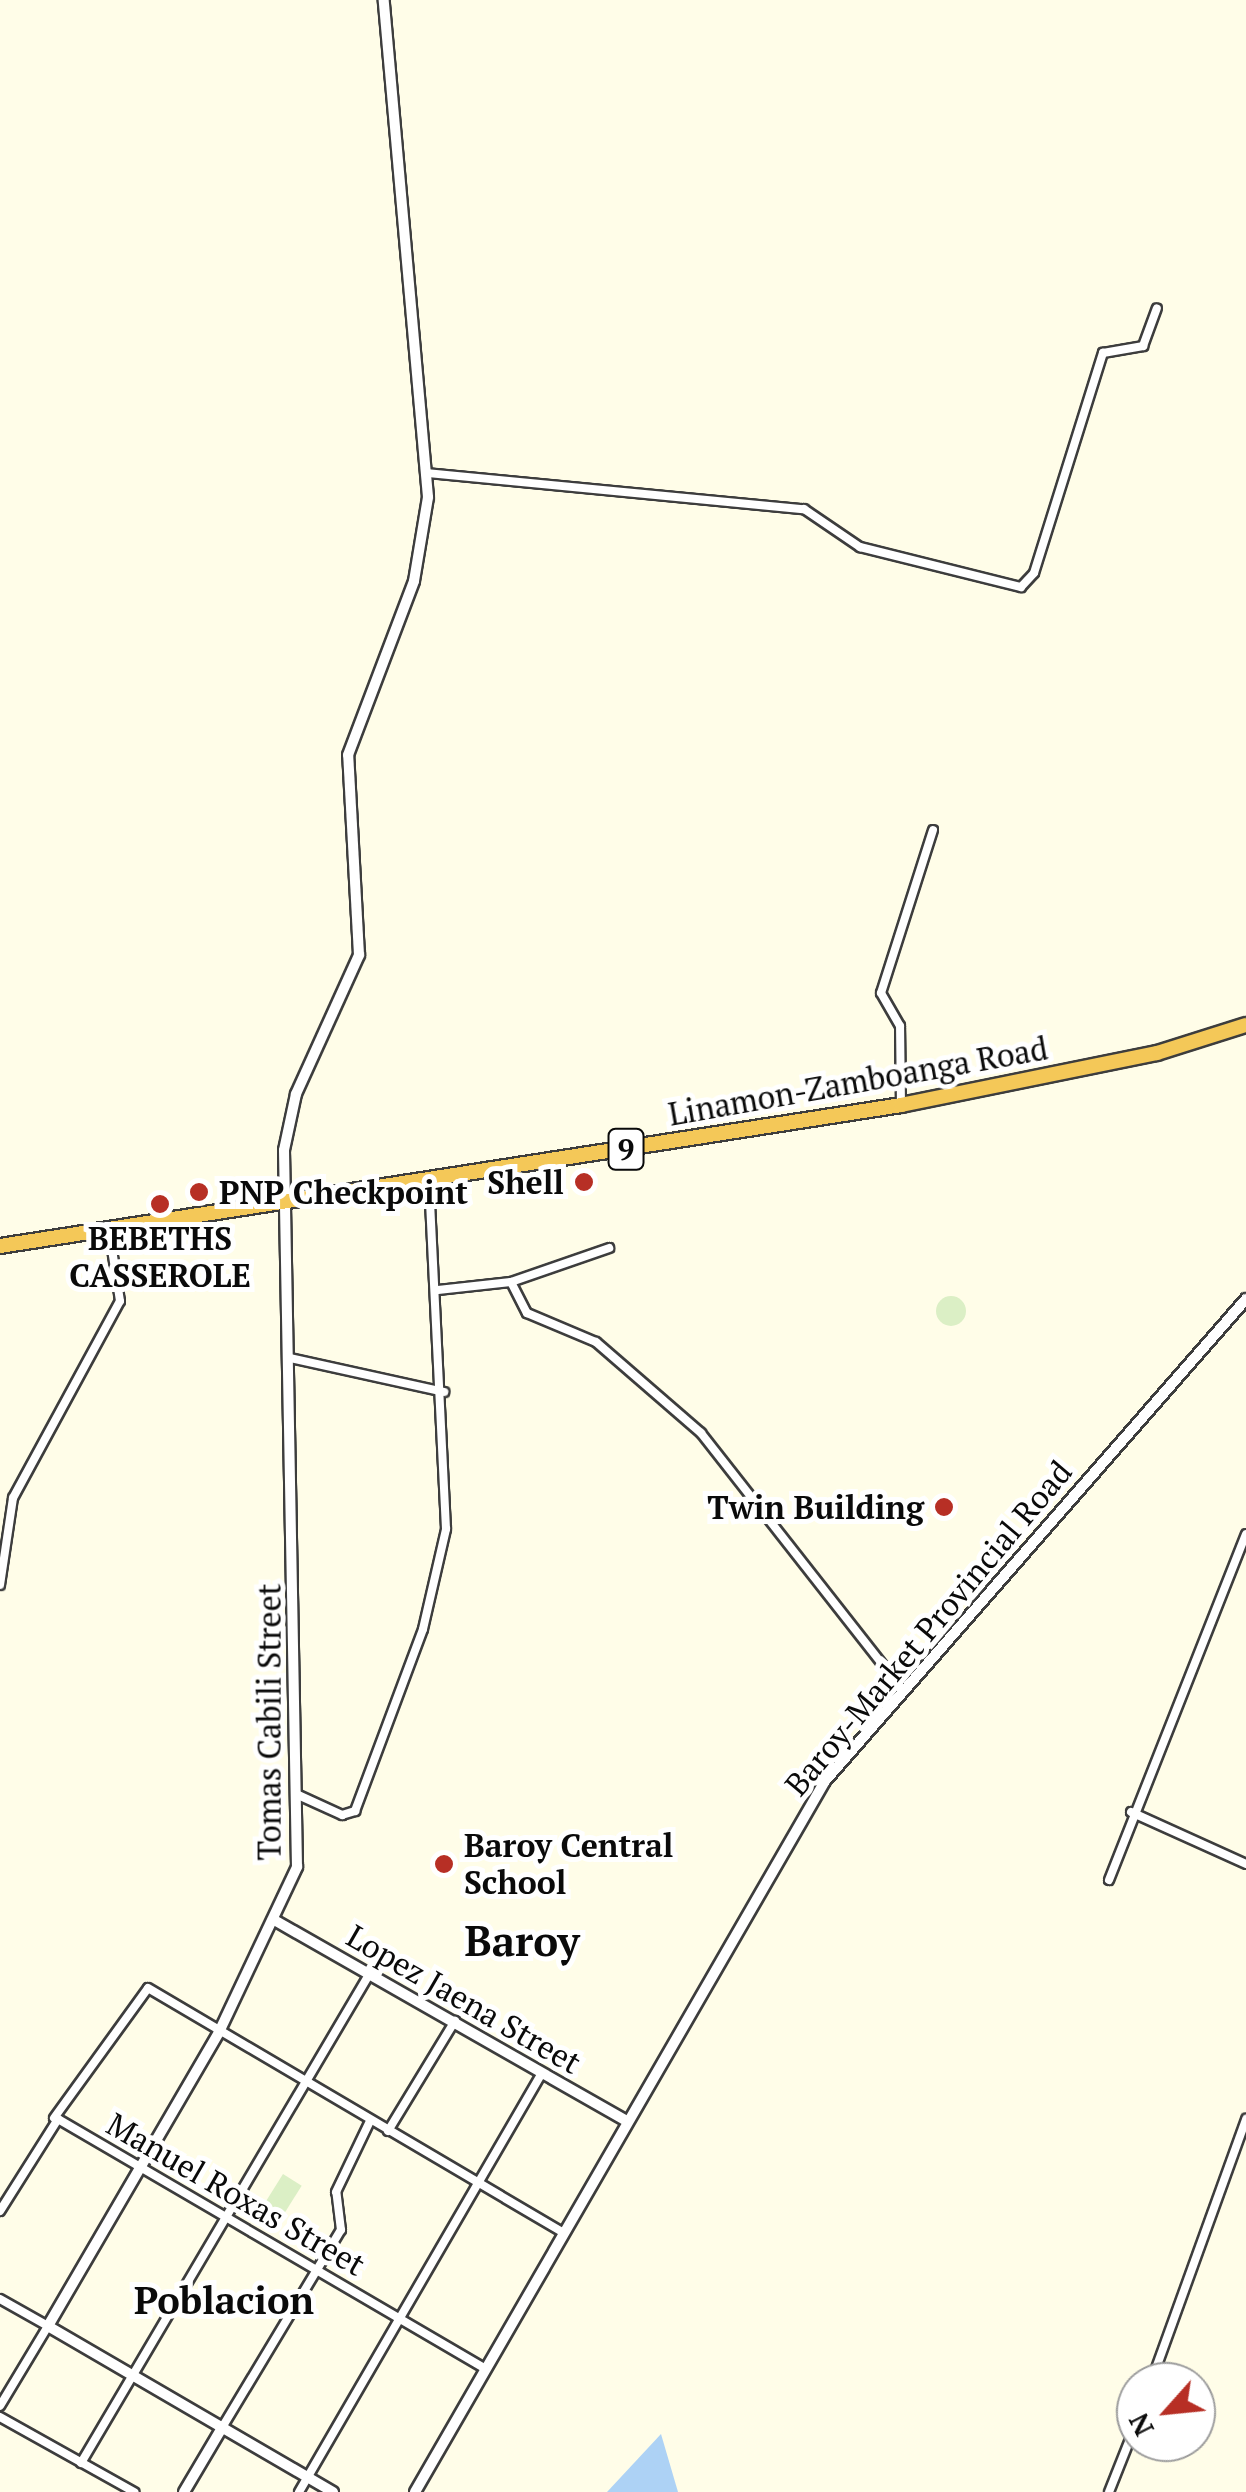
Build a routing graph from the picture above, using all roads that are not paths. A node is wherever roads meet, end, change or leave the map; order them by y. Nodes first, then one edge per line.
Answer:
1 (384, 0) edge
2 (1157, 308) dead end
3 (428, 474) junction
4 (933, 830) dead end
5 (1246, 1025) edge
6 (900, 1105) junction
7 (429, 1180) junction
8 (284, 1200) junction
9 (108, 1228) junction
10 (0, 1246) edge
11 (609, 1248) dead end
12 (511, 1282) junction
13 (438, 1290) junction
14 (1246, 1299) edge
15 (290, 1358) junction
16 (444, 1392) junction
17 (1246, 1534) edge
18 (0, 1584) edge
19 (902, 1689) junction
20 (296, 1794) junction
21 (1130, 1812) junction
22 (1246, 1864) edge
23 (1109, 1880) dead end
24 (276, 1921) junction
25 (370, 1973) junction
26 (455, 2021) junction
27 (219, 2032) junction
28 (542, 2072) junction
29 (307, 2083) junction
30 (54, 2118) junction
31 (1246, 2119) edge
32 (370, 2121) junction
33 (627, 2121) junction
34 (388, 2131) junction
35 (140, 2168) junction
36 (475, 2182) junction
37 (0, 2212) edge
38 (224, 2220) junction
39 (563, 2232) junction
40 (317, 2272) junction
41 (0, 2299) edge
42 (399, 2317) junction
43 (48, 2326) junction
44 (1158, 2362) edge
45 (486, 2368) junction
46 (134, 2374) junction
47 (0, 2406) edge
48 (0, 2417) edge
49 (222, 2426) junction
50 (1120, 2462) edge
51 (81, 2463) junction
52 (308, 2478) junction
53 (134, 2492) edge
54 (184, 2492) edge
55 (299, 2492) edge
56 (332, 2492) edge
57 (415, 2492) edge
58 (1108, 2492) edge

1 - 3 street, Tomas Cabili Street
2 - 3 street
3 - 8 street, Tomas Cabili Street
4 - 6 street
5 - 6 highway, Linamon-Zamboanga Road / 9
6 - 7 highway, Linamon-Zamboanga Road / 9
7 - 8 highway, Linamon-Zamboanga Road / 9
7 - 13 street
8 - 9 highway, Linamon-Zamboanga Road / 9
8 - 15 street, Tomas Cabili Street
9 - 10 highway, Linamon-Zamboanga Road / 9
9 - 18 street
11 - 12 street
12 - 13 street
12 - 19 street
13 - 16 street
14 - 19 street, Baroy-Market Provincial Road
15 - 16 street
15 - 20 street, Tomas Cabili Street
16 - 20 street
17 - 21 street
19 - 33 street, Baroy-Market Provincial Road
20 - 24 street, Tomas Cabili Street
21 - 22 street
21 - 23 street
24 - 25 street, Lopez Jaena Street
24 - 27 street, Tomas Cabili Street
25 - 26 street, Lopez Jaena Street
25 - 29 street
26 - 28 street, Lopez Jaena Street
26 - 34 street
27 - 29 street
27 - 30 street
27 - 35 street, Tomas Cabili Street
28 - 33 street, Lopez Jaena Street
28 - 36 street
29 - 32 street
29 - 38 street
30 - 35 street, Manuel Roxas Street
30 - 37 street
31 - 44 street
32 - 34 street
32 - 40 street
33 - 39 street, Baroy-Market Provincial Road
34 - 36 street
35 - 38 street, Manuel Roxas Street
35 - 43 street, Tomas Cabili Street
36 - 39 street
36 - 42 street
38 - 40 street, Manuel Roxas Street
38 - 46 street
39 - 45 street, Baroy-Market Provincial Road
40 - 42 street, Manuel Roxas Street
40 - 49 street
41 - 43 street
42 - 45 street, Manuel Roxas Street
42 - 52 street
43 - 46 street
43 - 47 street, Tomas Cabili Street
45 - 57 street, Baroy-Market Provincial Road
46 - 49 street
46 - 51 street
48 - 51 street
49 - 52 street
49 - 54 street
50 - 58 street
51 - 53 street
52 - 55 street
52 - 56 street

